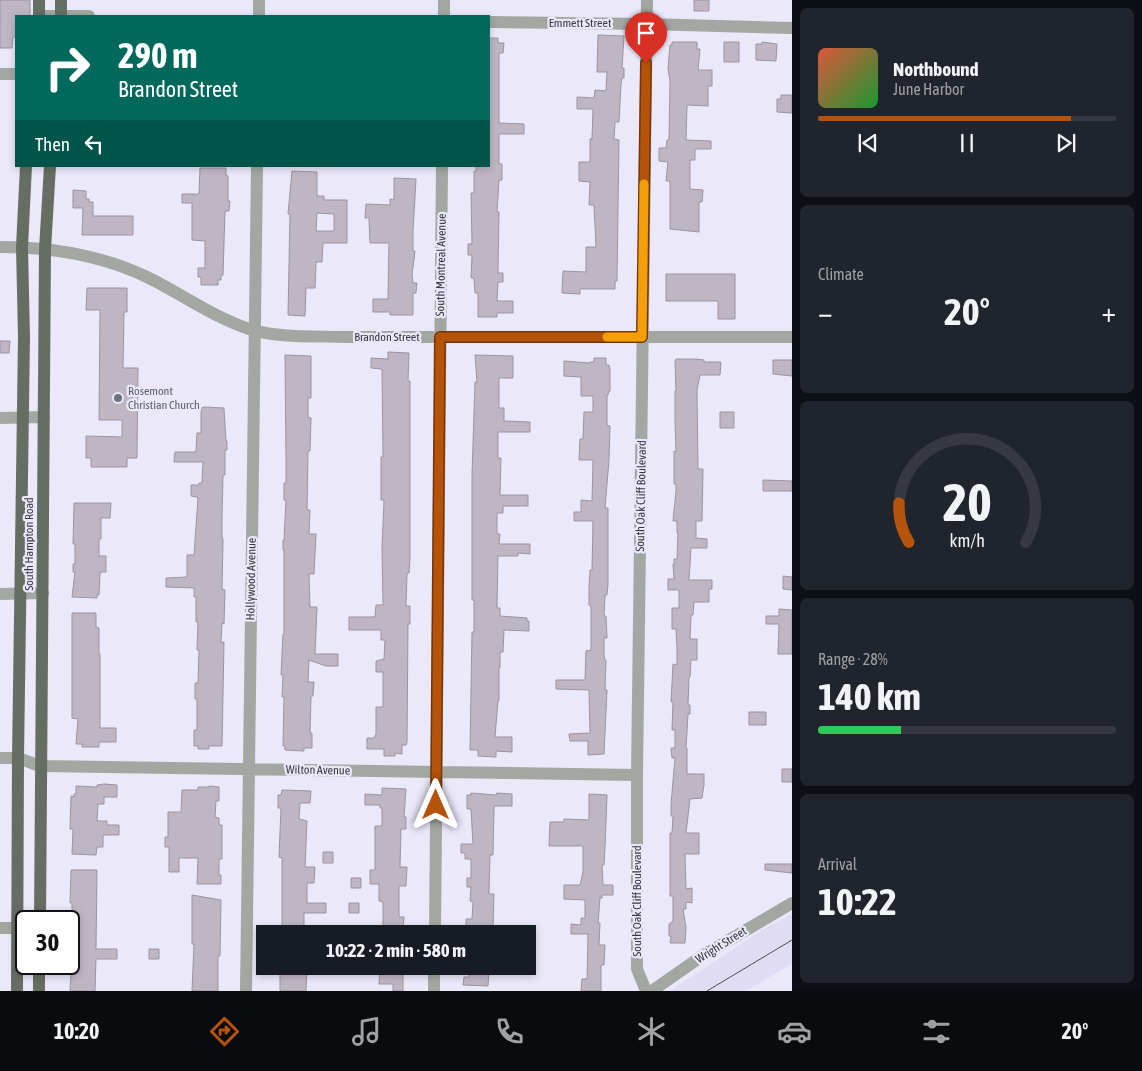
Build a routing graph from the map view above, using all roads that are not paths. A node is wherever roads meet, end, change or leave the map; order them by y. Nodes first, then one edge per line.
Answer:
1 (39, 0) edge
2 (61, 0) edge
3 (260, 0) edge
4 (444, 0) edge
5 (647, 0) edge
6 (39, 15) edge
7 (61, 15) edge
8 (259, 15) edge
9 (444, 15) edge
10 (490, 22) edge
11 (646, 24) junction
12 (792, 28) edge
13 (0, 74) edge
14 (15, 74) edge
15 (26, 167) edge
16 (50, 167) edge
17 (257, 167) edge
18 (442, 167) edge
19 (0, 247) edge
20 (22, 247) junction
21 (45, 249) junction
22 (254, 330) junction
23 (440, 337) junction
24 (642, 337) junction
25 (792, 337) edge
26 (44, 417) junction
27 (0, 418) edge
28 (22, 418) junction
29 (43, 593) junction
30 (0, 594) edge
31 (21, 594) junction
32 (0, 758) edge
33 (18, 758) junction
34 (40, 766) junction
35 (249, 770) junction
36 (437, 772) junction
37 (637, 775) junction
38 (792, 903) edge
39 (21, 910) edge
40 (40, 910) edge
41 (435, 925) edge
42 (0, 928) edge
43 (15, 928) edge
44 (18, 975) edge
45 (39, 975) edge
46 (434, 975) edge
47 (17, 991) edge
48 (39, 991) edge
49 (246, 991) edge
50 (434, 991) edge
51 (646, 991) edge
52 (652, 991) edge

1 - 6 main road
2 - 7 main road
3 - 8 street
4 - 9 street
5 - 11 street, South Oak Cliff Boulevard
10 - 11 street, Emmett Street
11 - 12 street, Emmett Street
11 - 24 street, South Oak Cliff Boulevard
13 - 14 street
15 - 20 main road, South Hampton Road
16 - 21 main road, South Hampton Road
17 - 22 street, Hollywood Avenue
18 - 23 street, South Montreal Avenue
19 - 20 street, Brandon Street
20 - 21 street, Brandon Street
20 - 28 main road, South Hampton Road
21 - 22 street, Brandon Street
21 - 26 main road, South Hampton Road
22 - 23 street, Brandon Street
22 - 35 street, Hollywood Avenue
23 - 24 street, Brandon Street
23 - 36 street, South Montreal Avenue
24 - 25 street, Brandon Street
24 - 37 street, South Oak Cliff Boulevard
26 - 28 street
26 - 29 main road, South Hampton Road
27 - 28 street
28 - 31 main road, South Hampton Road
29 - 31 street
29 - 34 main road, South Hampton Road
30 - 31 street
31 - 33 main road, South Hampton Road
32 - 33 street, Wilton Avenue
33 - 34 street, Wilton Avenue
33 - 39 main road, South Hampton Road
34 - 35 street, Wilton Avenue
34 - 40 main road, South Hampton Road
35 - 36 street, Wilton Avenue
35 - 49 street, Hollywood Avenue
36 - 37 street, Wilton Avenue
36 - 41 street, South Montreal Avenue
37 - 51 street, South Oak Cliff Boulevard
38 - 52 street, Wright Street
42 - 43 street
44 - 47 main road, South Hampton Road
45 - 48 main road
46 - 50 street

